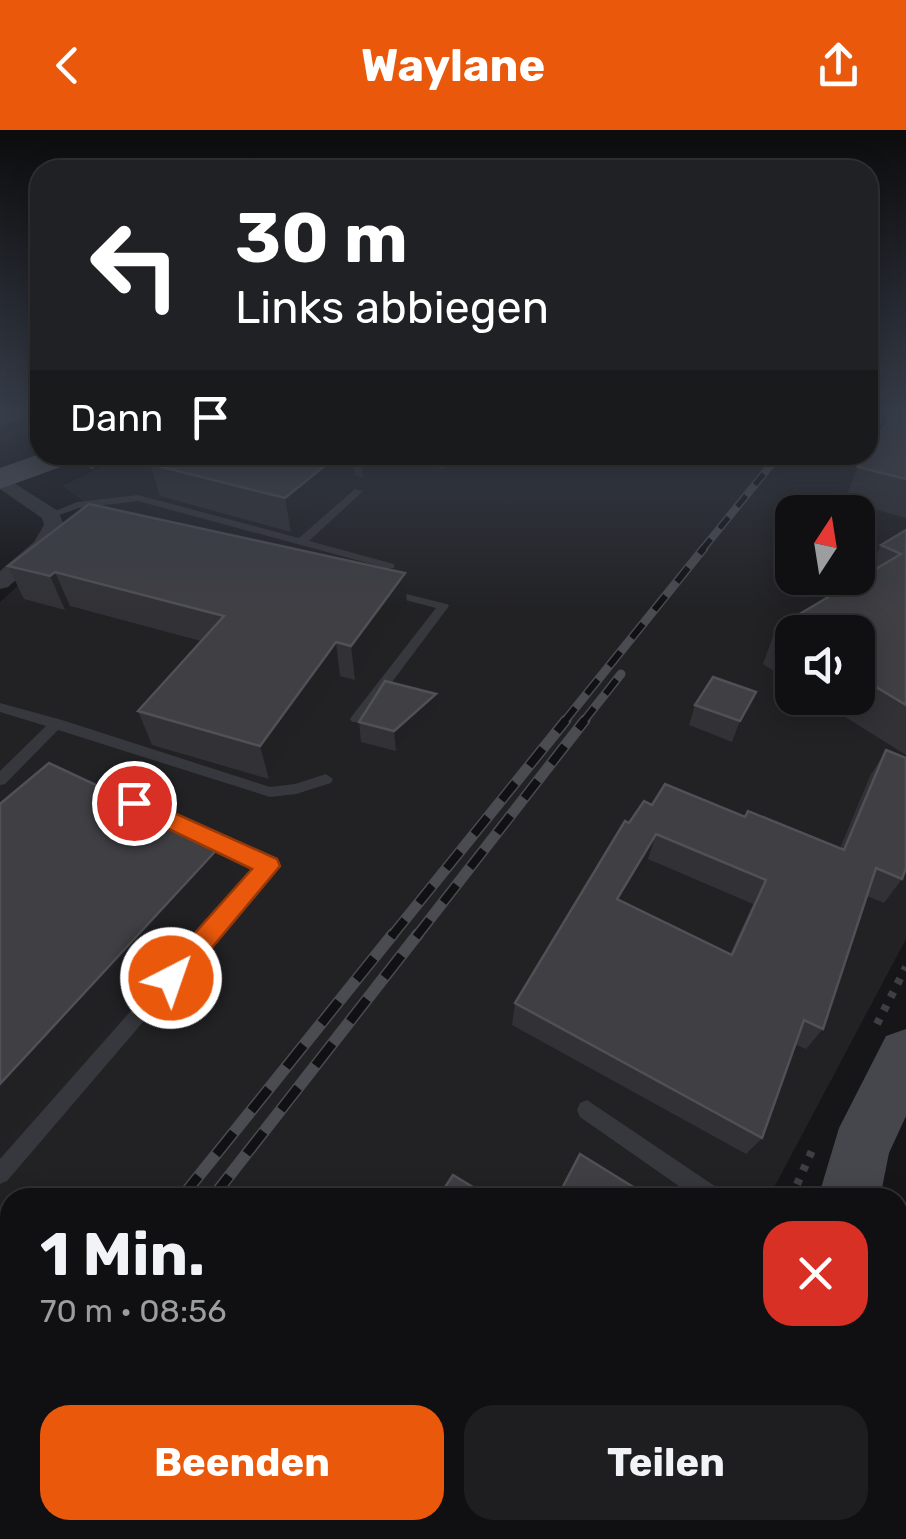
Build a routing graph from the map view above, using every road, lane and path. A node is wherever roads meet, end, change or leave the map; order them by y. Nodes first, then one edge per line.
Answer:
1 (0, 480) edge
2 (358, 491) dead end
3 (58, 522) junction
4 (301, 542) junction
5 (390, 566) edge
6 (0, 582) edge
7 (385, 592) edge
8 (0, 707) edge
9 (357, 719) edge
10 (57, 723) junction
11 (326, 778) dead end
12 (0, 780) edge
13 (185, 827) edge
14 (906, 1055) edge
15 (586, 1110) dead end
16 (0, 1174) edge
17 (700, 1188) edge
18 (851, 1188) edge

1 - 3 street
2 - 4 lane
3 - 4 lane
3 - 6 street
4 - 5 lane
7 - 9 lane
8 - 10 lane
10 - 11 lane
10 - 12 lane
13 - 16 lane
14 - 18 street
15 - 17 lane

